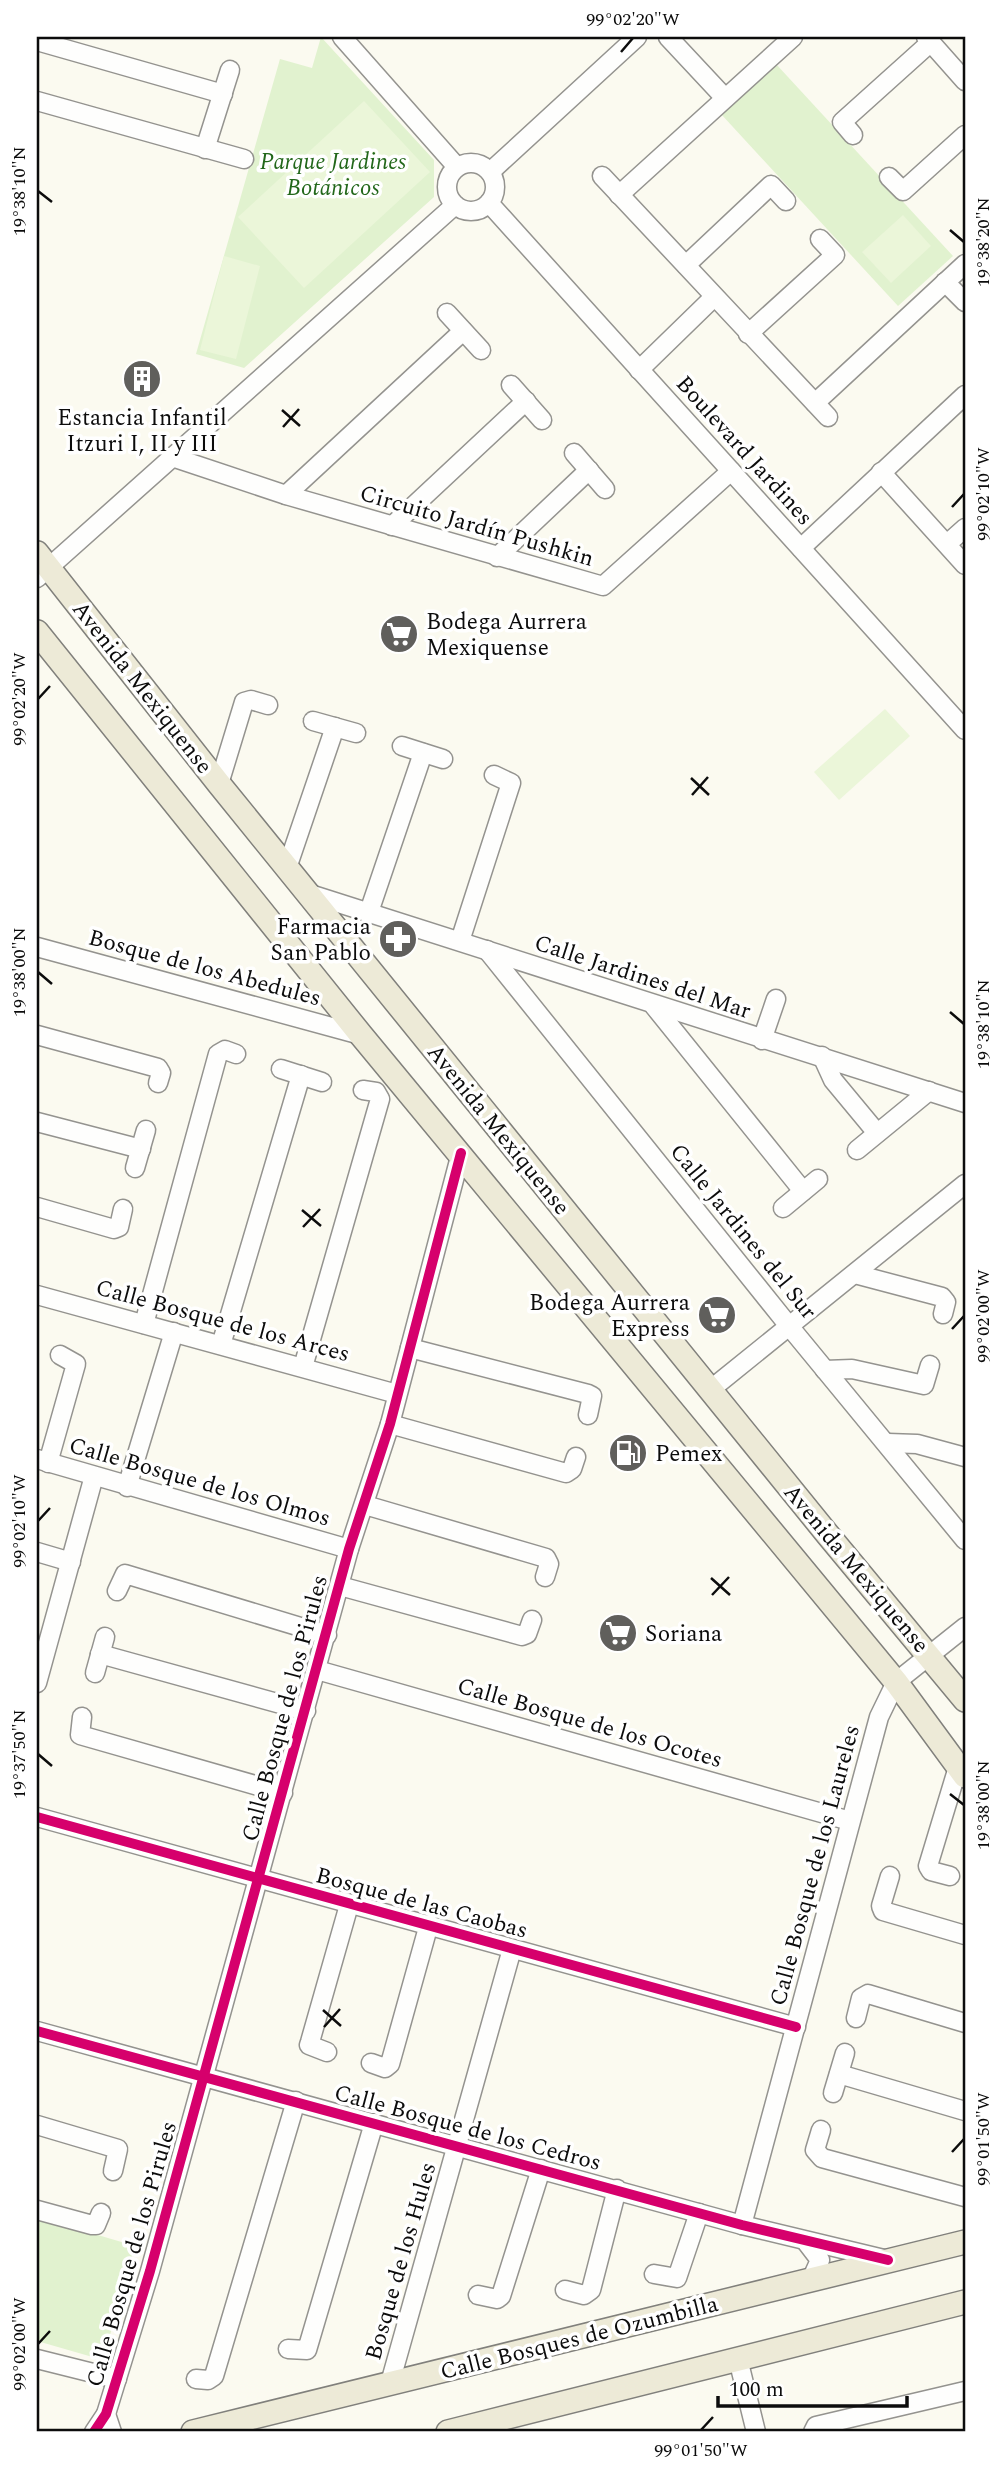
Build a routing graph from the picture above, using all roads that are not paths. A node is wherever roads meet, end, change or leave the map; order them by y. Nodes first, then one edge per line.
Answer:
1 (342, 37) edge
2 (637, 37) edge
3 (668, 37) edge
4 (793, 37) edge
5 (928, 40) edge
6 (37, 41) edge
7 (230, 70) dead end
8 (965, 81) edge
9 (223, 94) junction
10 (725, 98) junction
11 (37, 101) edge
12 (853, 135) dead end
13 (965, 135) edge
14 (205, 149) junction
15 (244, 159) dead end
16 (457, 167) junction
17 (490, 172) junction
18 (602, 176) dead end
19 (889, 177) dead end
20 (619, 194) junction
21 (786, 201) dead end
22 (489, 203) junction
23 (455, 205) junction
24 (820, 239) dead end
25 (965, 264) edge
26 (686, 265) junction
27 (945, 282) junction
28 (715, 297) junction
29 (965, 302) edge
30 (447, 313) dead end
31 (463, 331) junction
32 (748, 334) junction
33 (481, 351) dead end
34 (639, 370) junction
35 (511, 385) dead end
36 (965, 395) edge
37 (526, 401) junction
38 (815, 403) junction
39 (828, 417) dead end
40 (542, 420) dead end
41 (573, 453) dead end
42 (173, 457) junction
43 (589, 470) junction
44 (731, 471) junction
45 (881, 472) junction
46 (605, 489) dead end
47 (286, 495) junction
48 (392, 526) junction
49 (965, 528) edge
50 (947, 544) junction
51 (801, 548) junction
52 (497, 557) junction
53 (965, 565) edge
54 (41, 566) edge
55 (37, 632) edge
56 (268, 705) dead end
57 (313, 721) dead end
58 (335, 727) junction
59 (965, 730) edge
60 (356, 733) dead end
61 (402, 746) dead end
62 (423, 753) junction
63 (443, 759) dead end
64 (494, 775) dead end
65 (219, 784) junction
66 (287, 868) junction
67 (307, 893) junction
68 (369, 912) junction
69 (460, 941) junction
70 (37, 947) edge
71 (487, 950) junction
72 (776, 999) dead end
73 (654, 1005) junction
74 (37, 1035) edge
75 (360, 1035) junction
76 (762, 1040) junction
77 (236, 1054) dead end
78 (822, 1056) junction
79 (281, 1069) dead end
80 (301, 1075) junction
81 (322, 1082) dead end
82 (158, 1083) dead end
83 (363, 1090) dead end
84 (929, 1091) junction
85 (965, 1103) edge
86 (37, 1122) edge
87 (146, 1130) dead end
88 (877, 1133) junction
89 (141, 1149) junction
90 (857, 1150) dead end
91 (461, 1153) junction
92 (135, 1168) dead end
93 (818, 1180) dead end
94 (965, 1184) edge
95 (803, 1191) junction
96 (37, 1207) edge
97 (783, 1208) dead end
98 (123, 1209) dead end
99 (855, 1273) junction
100 (37, 1295) edge
101 (943, 1314) dead end
102 (144, 1324) junction
103 (789, 1326) junction
104 (174, 1332) junction
105 (221, 1345) junction
106 (410, 1348) junction
107 (60, 1355) dead end
108 (930, 1365) dead end
109 (303, 1367) junction
110 (825, 1370) junction
111 (710, 1390) junction
112 (397, 1394) junction
113 (588, 1415) dead end
114 (390, 1424) junction
115 (888, 1443) junction
116 (576, 1457) dead end
117 (965, 1457) edge
118 (42, 1461) edge
119 (94, 1476) junction
120 (127, 1487) junction
121 (365, 1505) junction
122 (965, 1540) edge
123 (349, 1549) junction
124 (37, 1552) edge
125 (71, 1562) junction
126 (545, 1577) dead end
127 (340, 1586) junction
128 (117, 1591) dead end
129 (532, 1620) dead end
130 (965, 1627) edge
131 (327, 1635) junction
132 (43, 1640) edge
133 (930, 1656) junction
134 (317, 1670) junction
135 (95, 1673) dead end
136 (895, 1682) junction
137 (37, 1683) edge
138 (965, 1700) edge
139 (306, 1711) junction
140 (82, 1717) dead end
141 (962, 1771) edge
142 (283, 1793) junction
143 (37, 1817) edge
144 (850, 1821) junction
145 (890, 1876) dead end
146 (950, 1876) dead end
147 (259, 1879) junction
148 (349, 1905) junction
149 (429, 1924) junction
150 (965, 1935) edge
151 (512, 1949) junction
152 (856, 2018) dead end
153 (965, 2023) edge
154 (796, 2027) junction
155 (37, 2031) edge
156 (327, 2052) dead end
157 (845, 2053) dead end
158 (371, 2063) dead end
159 (839, 2074) junction
160 (203, 2076) junction
161 (833, 2093) dead end
162 (296, 2101) junction
163 (965, 2111) edge
164 (374, 2123) junction
165 (37, 2125) edge
166 (821, 2130) dead end
167 (458, 2146) junction
168 (541, 2169) junction
169 (113, 2171) dead end
170 (617, 2189) junction
171 (965, 2197) edge
172 (37, 2210) edge
173 (101, 2213) dead end
174 (699, 2213) junction
175 (742, 2225) junction
176 (965, 2242) edge
177 (807, 2243) junction
178 (888, 2259) junction
179 (654, 2274) dead end
180 (811, 2280) junction
181 (565, 2290) dead end
182 (478, 2295) dead end
183 (965, 2302) edge
184 (288, 2349) dead end
185 (738, 2359) junction
186 (37, 2360) edge
187 (117, 2379) junction
188 (196, 2379) dead end
189 (390, 2383) junction
190 (965, 2391) edge
191 (106, 2414) junction
192 (94, 2432) edge
193 (112, 2432) edge
194 (194, 2432) edge
195 (448, 2432) edge
196 (756, 2432) edge
197 (813, 2432) edge

1 - 16 street
2 - 17 street
3 - 10 street
4 - 10 street
5 - 8 street
5 - 12 street
6 - 9 street
7 - 9 street
9 - 14 street
10 - 20 street
11 - 14 street
13 - 19 street
14 - 15 street
16 - 17 street
16 - 23 street
17 - 22 street
18 - 20 street
20 - 26 street
21 - 26 street
22 - 23 street
22 - 34 street, Boulevard Jardines
23 - 42 street
24 - 32 street
25 - 27 street
26 - 28 street
27 - 29 street
27 - 38 street
28 - 32 street
28 - 34 street
30 - 31 street
31 - 33 street
31 - 47 street
32 - 38 street
34 - 44 street, Boulevard Jardines
35 - 37 street
36 - 45 street
37 - 40 street
37 - 48 street
38 - 39 street
41 - 43 street
42 - 47 street, Circuito Jardín Pushkin
42 - 54 street
43 - 46 street
43 - 52 street
44 - 51 street, Boulevard Jardines
44 - 52 street, Circuito Jardín Pushkin
45 - 50 street
45 - 51 street
47 - 48 street, Circuito Jardín Pushkin
48 - 52 street, Circuito Jardín Pushkin
49 - 50 street
50 - 53 street
51 - 59 street, Boulevard Jardines
54 - 65 main road, Avenida Mexiquense
55 - 75 main road, Avenida Mexiquense
56 - 65 street
57 - 58 street
58 - 60 street
58 - 66 street
61 - 62 street
62 - 63 street
62 - 68 street
64 - 69 street
65 - 66 main road, Avenida Mexiquense
66 - 67 main road, Avenida Mexiquense
67 - 68 street, Calle Jardines del Mar
67 - 111 main road, Avenida Mexiquense
68 - 69 street, Calle Jardines del Mar
69 - 71 street, Calle Jardines del Mar
70 - 75 street, Bosque de los Abedules
71 - 73 street, Calle Jardines del Mar
71 - 103 street, Calle Jardines del Sur
72 - 76 street
73 - 76 street, Calle Jardines del Mar
73 - 95 street
74 - 82 street
75 - 91 main road, Avenida Mexiquense
76 - 78 street, Calle Jardines del Mar
77 - 102 street
78 - 84 street, Calle Jardines del Mar
78 - 88 street
79 - 80 street
80 - 81 street
80 - 105 street
83 - 109 street
84 - 85 street, Calle Jardines del Mar
84 - 88 street
86 - 89 street
87 - 89 street
88 - 90 street
89 - 92 street
91 - 106 street, Calle Bosque de los Pirules
91 - 136 main road, Avenida Mexiquense
93 - 95 street
94 - 99 street
95 - 97 street
96 - 98 street
99 - 101 street
99 - 103 street
100 - 102 street, Calle Bosque de los Arces
102 - 104 street, Calle Bosque de los Arces
103 - 110 street, Calle Jardines del Sur
103 - 111 street
104 - 105 street, Calle Bosque de los Arces
104 - 120 street
105 - 109 street, Calle Bosque de los Arces
106 - 112 street, Calle Bosque de los Pirules
106 - 113 street
107 - 118 street
108 - 110 street
109 - 112 street, Calle Bosque de los Arces
110 - 115 street, Calle Jardines del Sur
111 - 133 main road, Avenida Mexiquense
112 - 114 street, Calle Bosque de los Pirules
114 - 116 street
114 - 121 street, Calle Bosque de los Pirules
115 - 117 street
115 - 122 street, Calle Jardines del Sur
118 - 119 street, Calle Bosque de los Olmos
119 - 120 street, Calle Bosque de los Olmos
119 - 125 street
120 - 123 street, Calle Bosque de los Olmos
121 - 123 street, Calle Bosque de los Pirules
121 - 126 street
123 - 127 street, Calle Bosque de los Pirules
124 - 125 street
125 - 132 street
127 - 129 street
127 - 131 street, Calle Bosque de los Pirules
128 - 131 street
130 - 133 street
131 - 134 street, Calle Bosque de los Pirules
132 - 137 street
133 - 136 street
133 - 138 main road, Avenida Mexiquense
134 - 139 street, Calle Bosque de los Pirules
134 - 144 street, Calle Bosque de los Ocotes
135 - 139 street
136 - 141 main road, Avenida Mexiquense
136 - 144 street, Calle Bosque de los Laureles
139 - 142 street, Calle Bosque de los Pirules
140 - 142 street
141 - 146 street
142 - 147 street, Calle Bosque de los Pirules
143 - 147 street, Bosque de las Caobas
144 - 154 street, Calle Bosque de los Laureles
145 - 150 street
147 - 148 street, Bosque de las Caobas
147 - 160 street, Calle Bosque de los Pirules
148 - 149 street, Bosque de las Caobas
148 - 156 street
149 - 151 street, Bosque de las Caobas
149 - 158 street
151 - 154 street, Bosque de las Caobas
151 - 167 street, Bosque de los Hules
152 - 153 street
154 - 175 street, Calle Bosque de los Laureles
155 - 160 street, Calle Bosque de los Cedros
157 - 159 street
159 - 161 street
159 - 163 street
160 - 162 street, Calle Bosque de los Cedros
160 - 187 street, Calle Bosque de los Pirules
162 - 164 street, Calle Bosque de los Cedros
162 - 188 street
164 - 167 street, Calle Bosque de los Cedros
164 - 184 street
165 - 169 street
166 - 171 street
167 - 168 street, Calle Bosque de los Cedros
167 - 189 street, Bosque de los Hules
168 - 170 street, Calle Bosque de los Cedros
168 - 182 street
170 - 174 street, Calle Bosque de los Cedros
170 - 181 street
172 - 173 street
174 - 175 street, Calle Bosque de los Cedros
174 - 179 street
175 - 177 street, Calle Bosque de los Cedros
176 - 178 main road, Calle Bosques de Ozumbilla
177 - 178 street, Calle Bosque de los Cedros
177 - 180 street
178 - 180 main road, Calle Bosques de Ozumbilla
180 - 189 main road, Calle Bosques de Ozumbilla
183 - 185 main road
185 - 195 main road
185 - 196 street
186 - 187 street
187 - 191 street, Calle Bosque de los Pirules
189 - 194 main road, Calle Bosques de Ozumbilla
190 - 197 street
191 - 192 street, Calle Bosque de los Pirules
191 - 193 street, Calle Bosque de los Pirules

